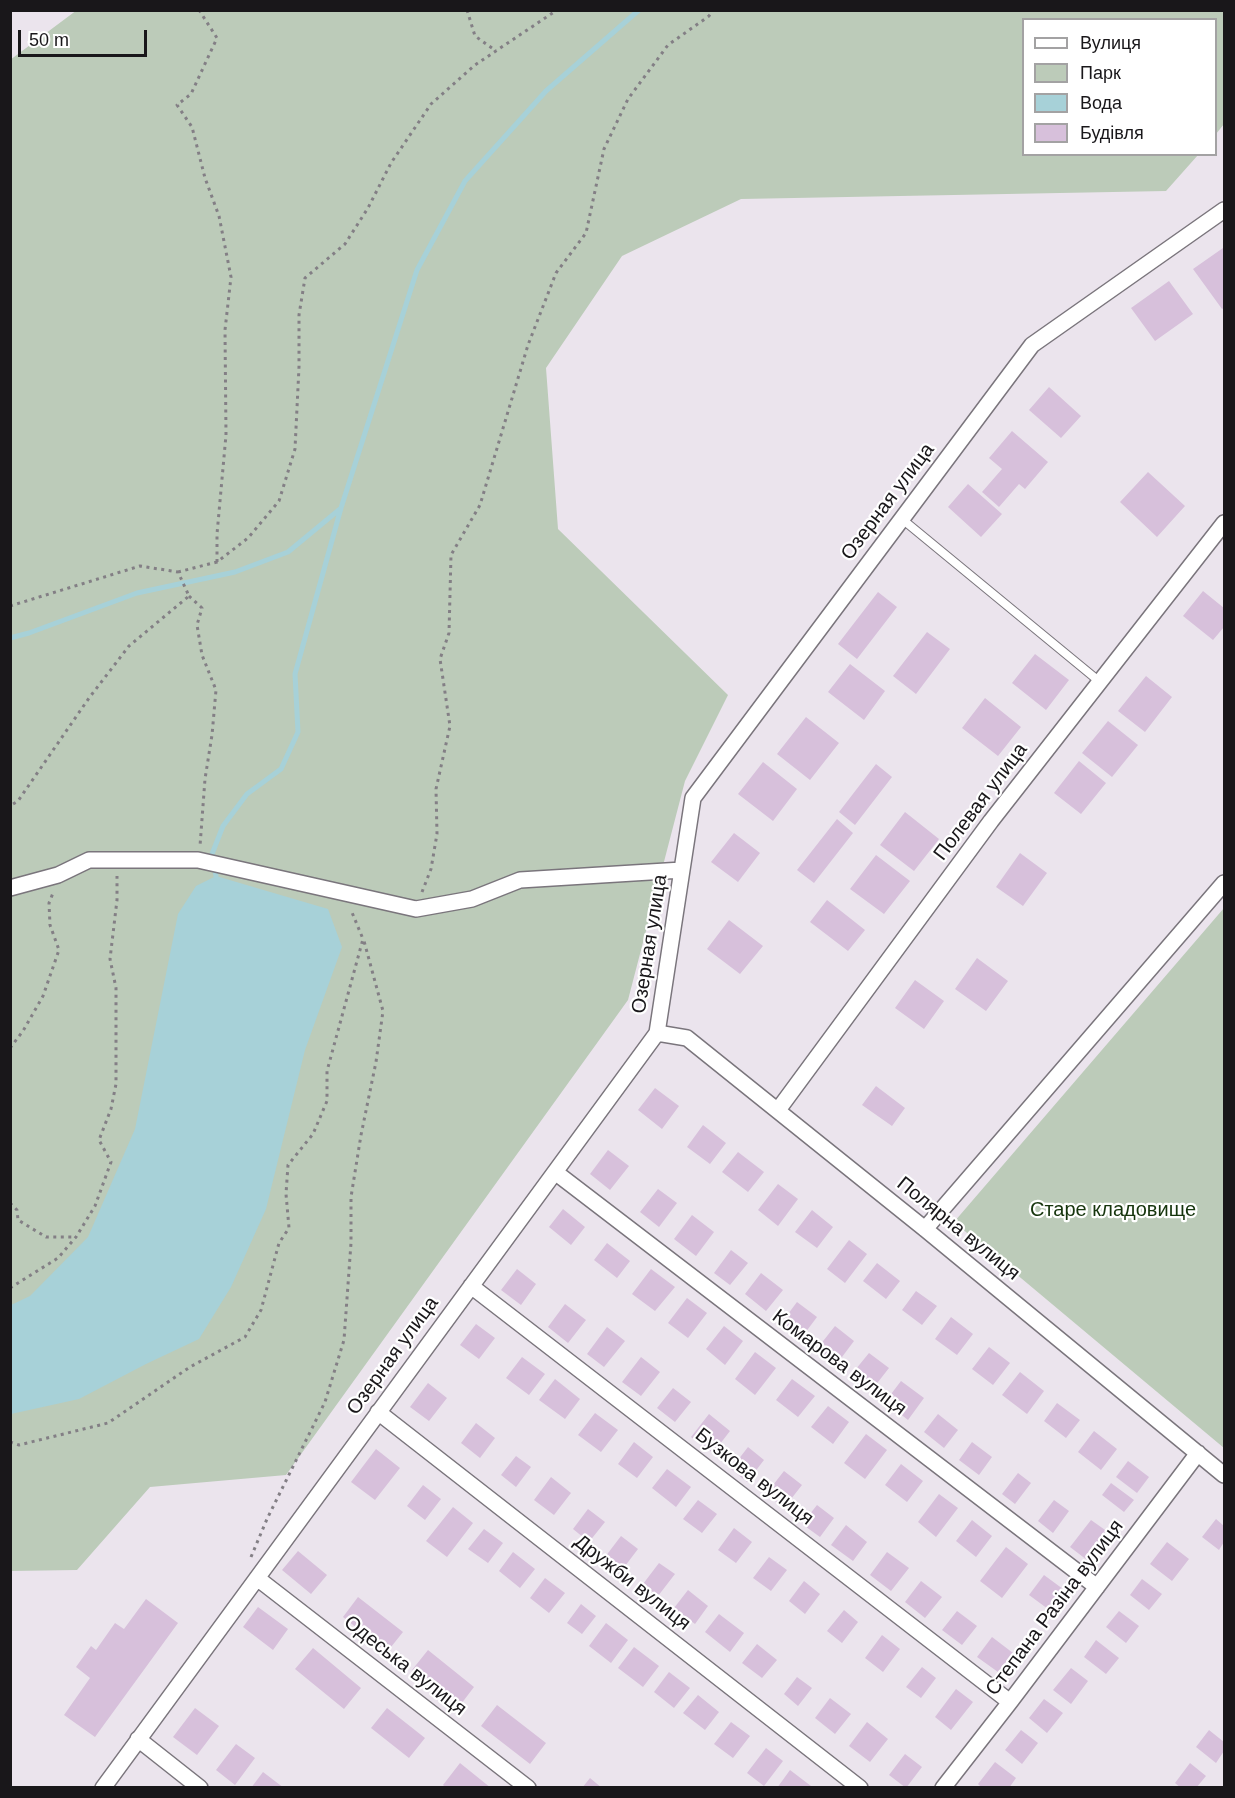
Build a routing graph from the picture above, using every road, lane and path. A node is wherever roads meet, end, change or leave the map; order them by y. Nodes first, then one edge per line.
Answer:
1 (199, 10) edge
2 (467, 10) edge
3 (557, 10) edge
4 (713, 10) edge
5 (496, 51) junction
6 (1224, 210) edge
7 (902, 519) junction
8 (1224, 523) edge
9 (218, 562) junction
10 (178, 572) junction
11 (189, 596) junction
12 (10, 606) edge
13 (1100, 682) junction
14 (10, 806) edge
15 (88, 860) junction
16 (198, 860) junction
17 (682, 870) junction
18 (58, 875) junction
19 (1224, 883) edge
20 (10, 888) edge
21 (344, 892) junction
22 (416, 909) junction
23 (363, 939) junction
24 (657, 1033) junction
25 (10, 1048) edge
26 (778, 1110) junction
27 (555, 1172) junction
28 (10, 1203) edge
29 (925, 1229) junction
30 (76, 1236) junction
31 (471, 1286) junction
32 (10, 1288) edge
33 (378, 1412) junction
34 (10, 1442) edge
35 (1198, 1453) junction
36 (1224, 1475) edge
37 (256, 1578) junction
38 (1097, 1587) junction
39 (1010, 1702) junction
40 (138, 1739) junction
41 (103, 1788) edge
42 (200, 1788) edge
43 (528, 1788) edge
44 (860, 1788) edge
45 (943, 1788) edge

1 - 9 path
2 - 5 path
3 - 5 path
4 - 22 path
5 - 9 path
6 - 7 street, Озерная улица
7 - 13 lane
7 - 17 street, Озерная улица
8 - 13 street, Полевая улица
9 - 10 path
10 - 11 path
10 - 12 path
11 - 14 path
11 - 16 path
13 - 26 street, Полевая улица
15 - 16 street
15 - 18 street
15 - 30 path
16 - 21 street
17 - 22 street
17 - 24 street, Озерная улица
18 - 20 street
18 - 25 path
19 - 29 street
21 - 22 street
21 - 23 path
23 - 34 path
23 - 37 path
24 - 26 street, Полярна вулиця
24 - 27 street, Озерная улица
26 - 29 street, Полярна вулиця
27 - 31 street, Озерная улица
27 - 38 street, Комарова вулиця
28 - 30 path
29 - 35 street, Полярна вулиця
30 - 32 path
31 - 33 street, Озерная улица
31 - 39 street, Бузкова вулиця
33 - 37 street, Озерная улица
33 - 44 street, Дружби вулиця
35 - 36 street, Полярна вулиця
35 - 38 street, Степана Разіна вулиця
37 - 40 street, Озерная улица
37 - 43 street, Одеська вулиця
38 - 39 street, Степана Разіна вулиця
39 - 45 street, Степана Разіна вулиця
40 - 41 street, Озерная улица
40 - 42 street

